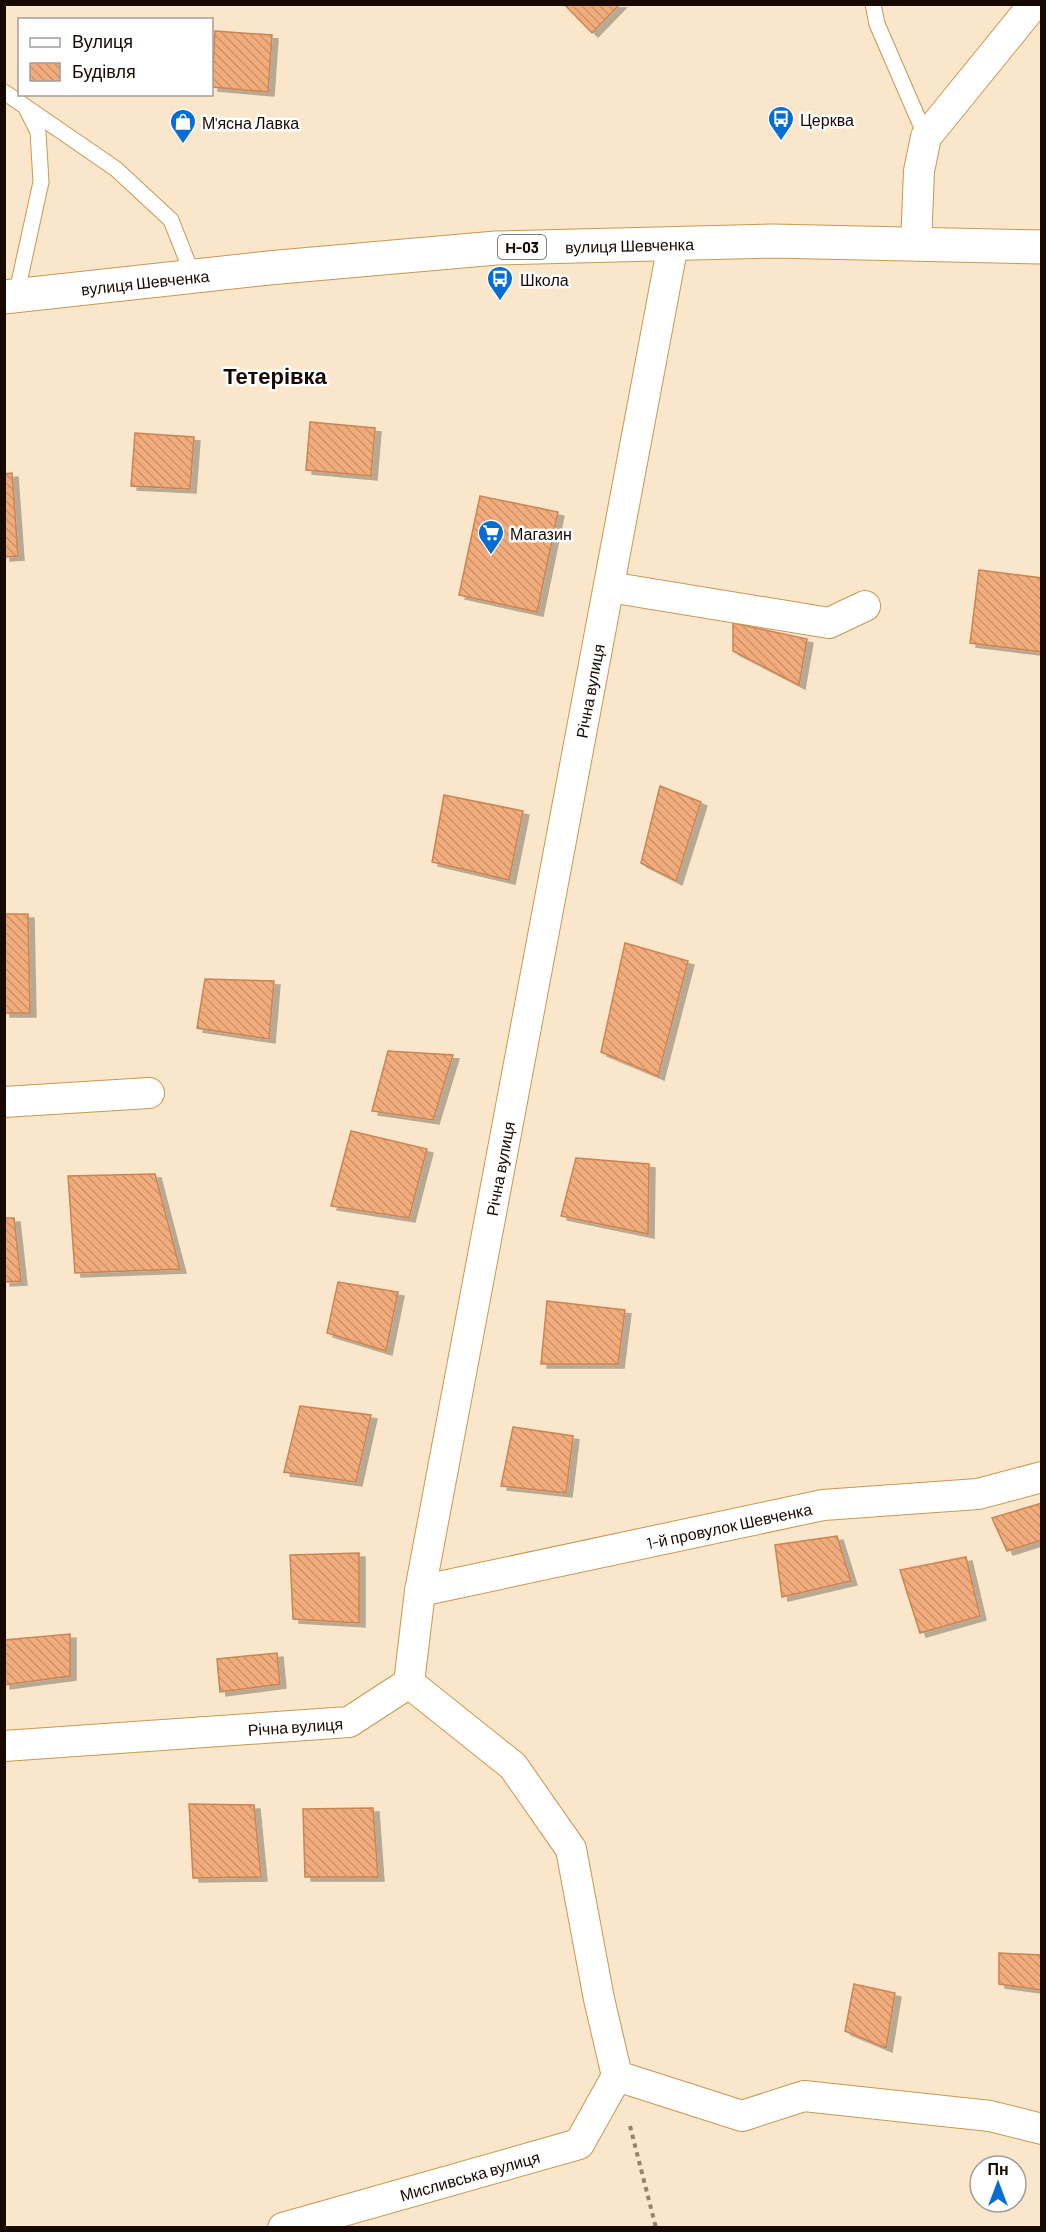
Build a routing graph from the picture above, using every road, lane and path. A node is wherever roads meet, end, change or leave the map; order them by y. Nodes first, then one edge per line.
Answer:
1 (873, 4) edge
2 (1034, 4) edge
3 (4, 92) edge
4 (26, 107) junction
5 (927, 137) junction
6 (673, 244) junction
7 (916, 244) junction
8 (1041, 247) edge
9 (193, 276) junction
10 (10, 296) edge
11 (609, 587) junction
12 (865, 606) dead end
13 (149, 1093) dead end
14 (4, 1102) edge
15 (1041, 1477) edge
16 (420, 1591) junction
17 (409, 1683) junction
18 (4, 1746) edge
19 (617, 2076) junction
20 (1041, 2129) edge
21 (283, 2228) edge
22 (656, 2228) edge

1 - 5 lane
2 - 5 street
3 - 4 lane
4 - 9 lane
4 - 10 lane
5 - 7 street
6 - 7 main road, вулиця Шевченка / Н-03
6 - 9 main road, вулиця Шевченка / Н-03
6 - 11 street, Річна вулиця
7 - 8 main road, вулиця Шевченка / Н-03
9 - 10 main road, вулиця Шевченка / Н-03
11 - 12 street
11 - 16 street, Річна вулиця
13 - 14 street
15 - 16 street, 1-й провулок Шевченка
16 - 17 street, Річна вулиця
17 - 18 street, Річна вулиця
17 - 19 street
19 - 20 street
19 - 21 street, Мисливська вулиця
19 - 22 path

